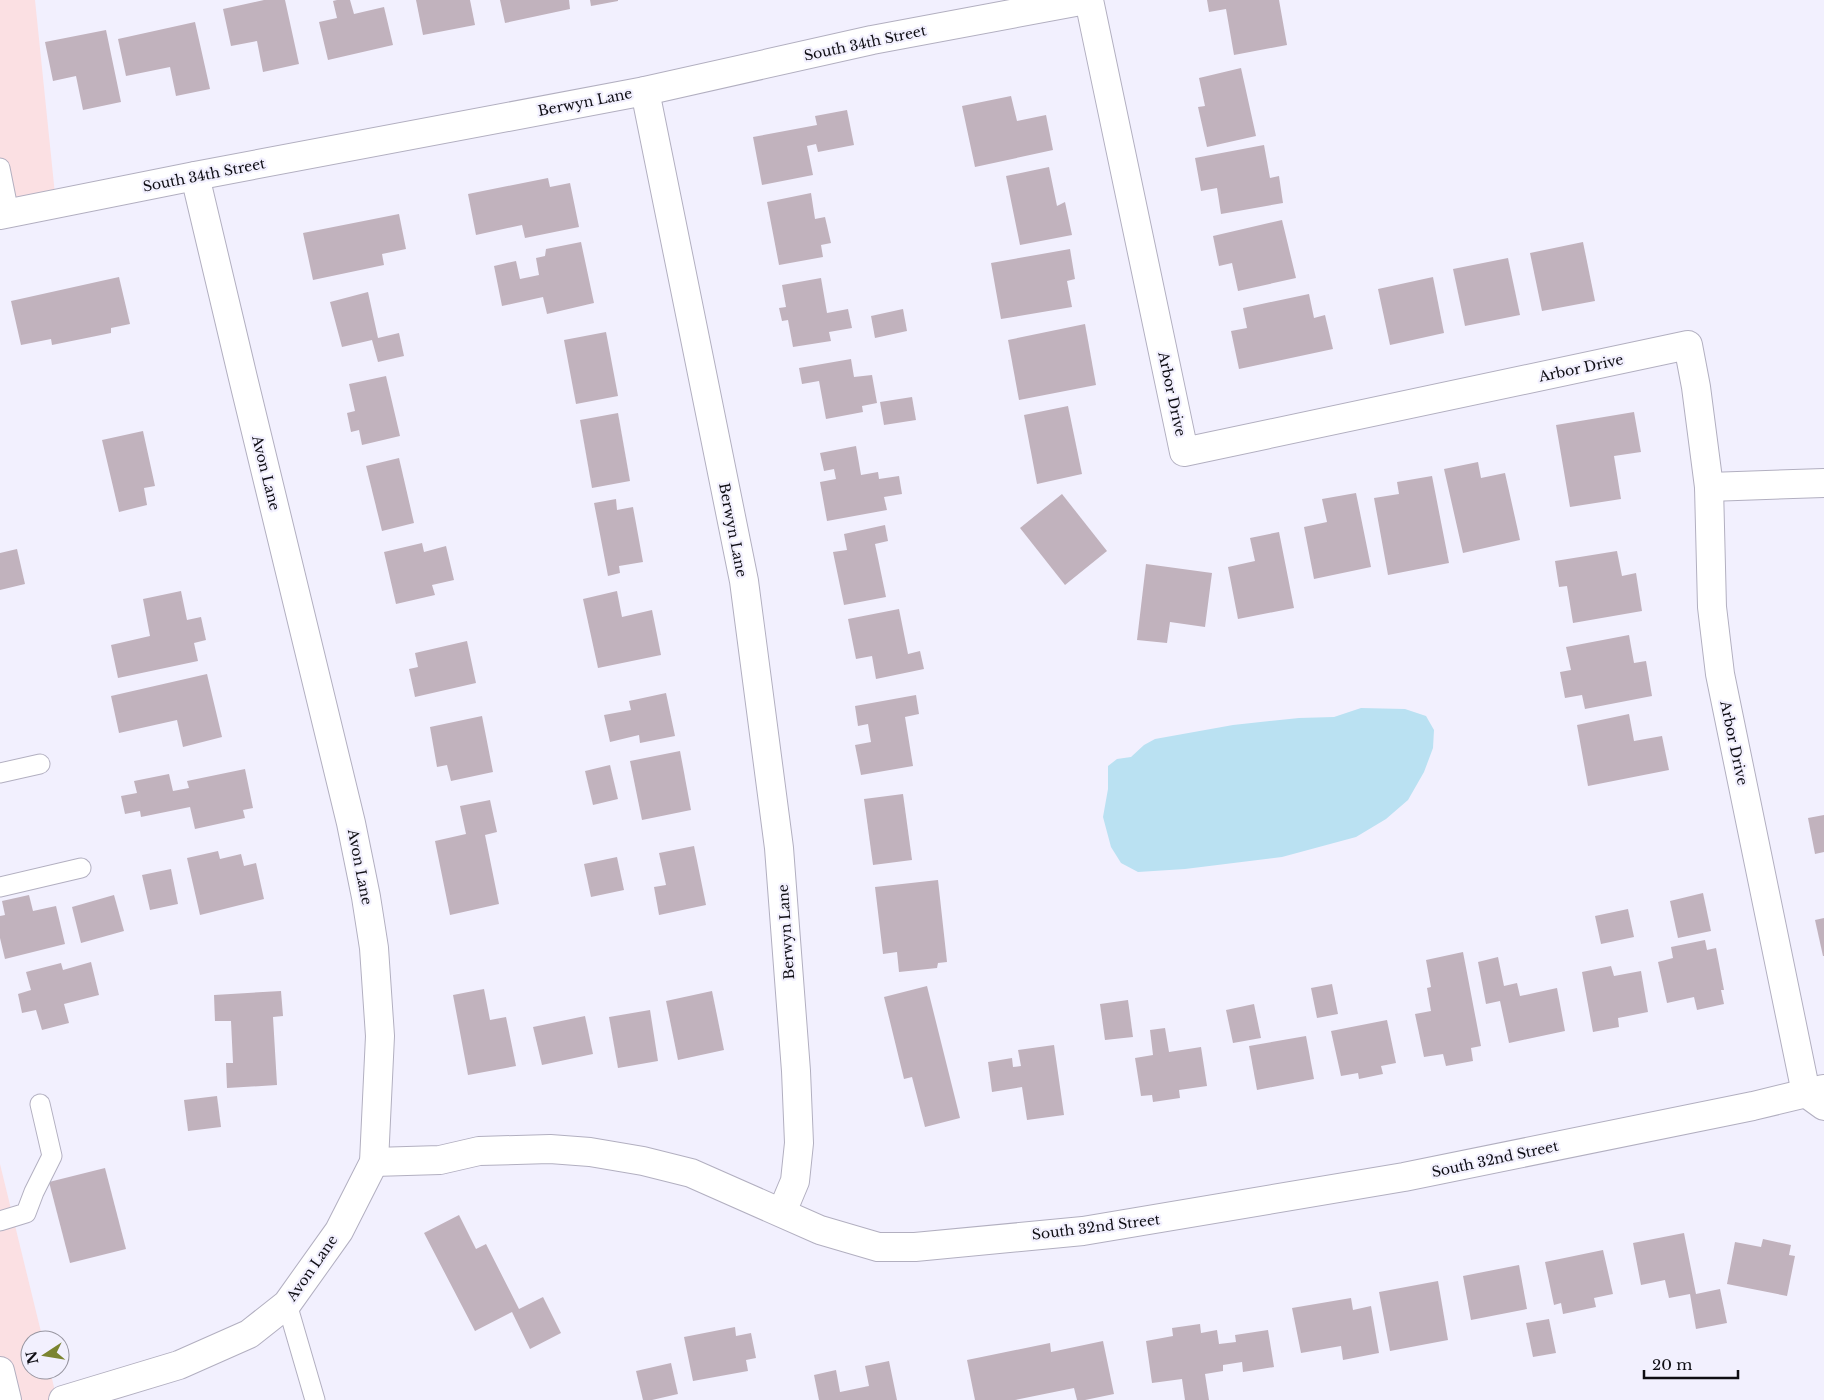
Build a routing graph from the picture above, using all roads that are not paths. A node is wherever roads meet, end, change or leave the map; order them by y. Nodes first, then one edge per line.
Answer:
1 (1088, 0) edge
2 (645, 91) junction
3 (409, 136) joint
4 (0, 168) edge
5 (195, 176) junction
6 (4, 214) edge
7 (1824, 483) edge
8 (1709, 487) junction
9 (40, 764) dead end
10 (0, 773) edge
11 (81, 868) dead end
12 (0, 887) edge
13 (1818, 1096) edge
14 (40, 1104) dead end
15 (374, 1162) junction
16 (782, 1212) junction
17 (0, 1222) edge
18 (287, 1304) junction
19 (0, 1371) edge
20 (7, 1400) edge
21 (62, 1400) edge
22 (315, 1400) edge

1 - 2 street, South 34th Street
1 - 8 street, Arbor Drive
2 - 3 street, Berwyn Lane
2 - 16 street, Berwyn Lane
3 - 5 street, South 34th Street
4 - 6 lane
5 - 6 street, South 34th Street
5 - 15 street, Avon Lane
7 - 8 street
8 - 13 street, Arbor Drive
9 - 10 lane
11 - 12 lane
13 - 16 street, South 32nd Street
14 - 17 lane
15 - 16 street, South 32nd Street
15 - 18 street, Avon Lane
18 - 21 street, Avon Lane
18 - 22 lane
19 - 20 street

